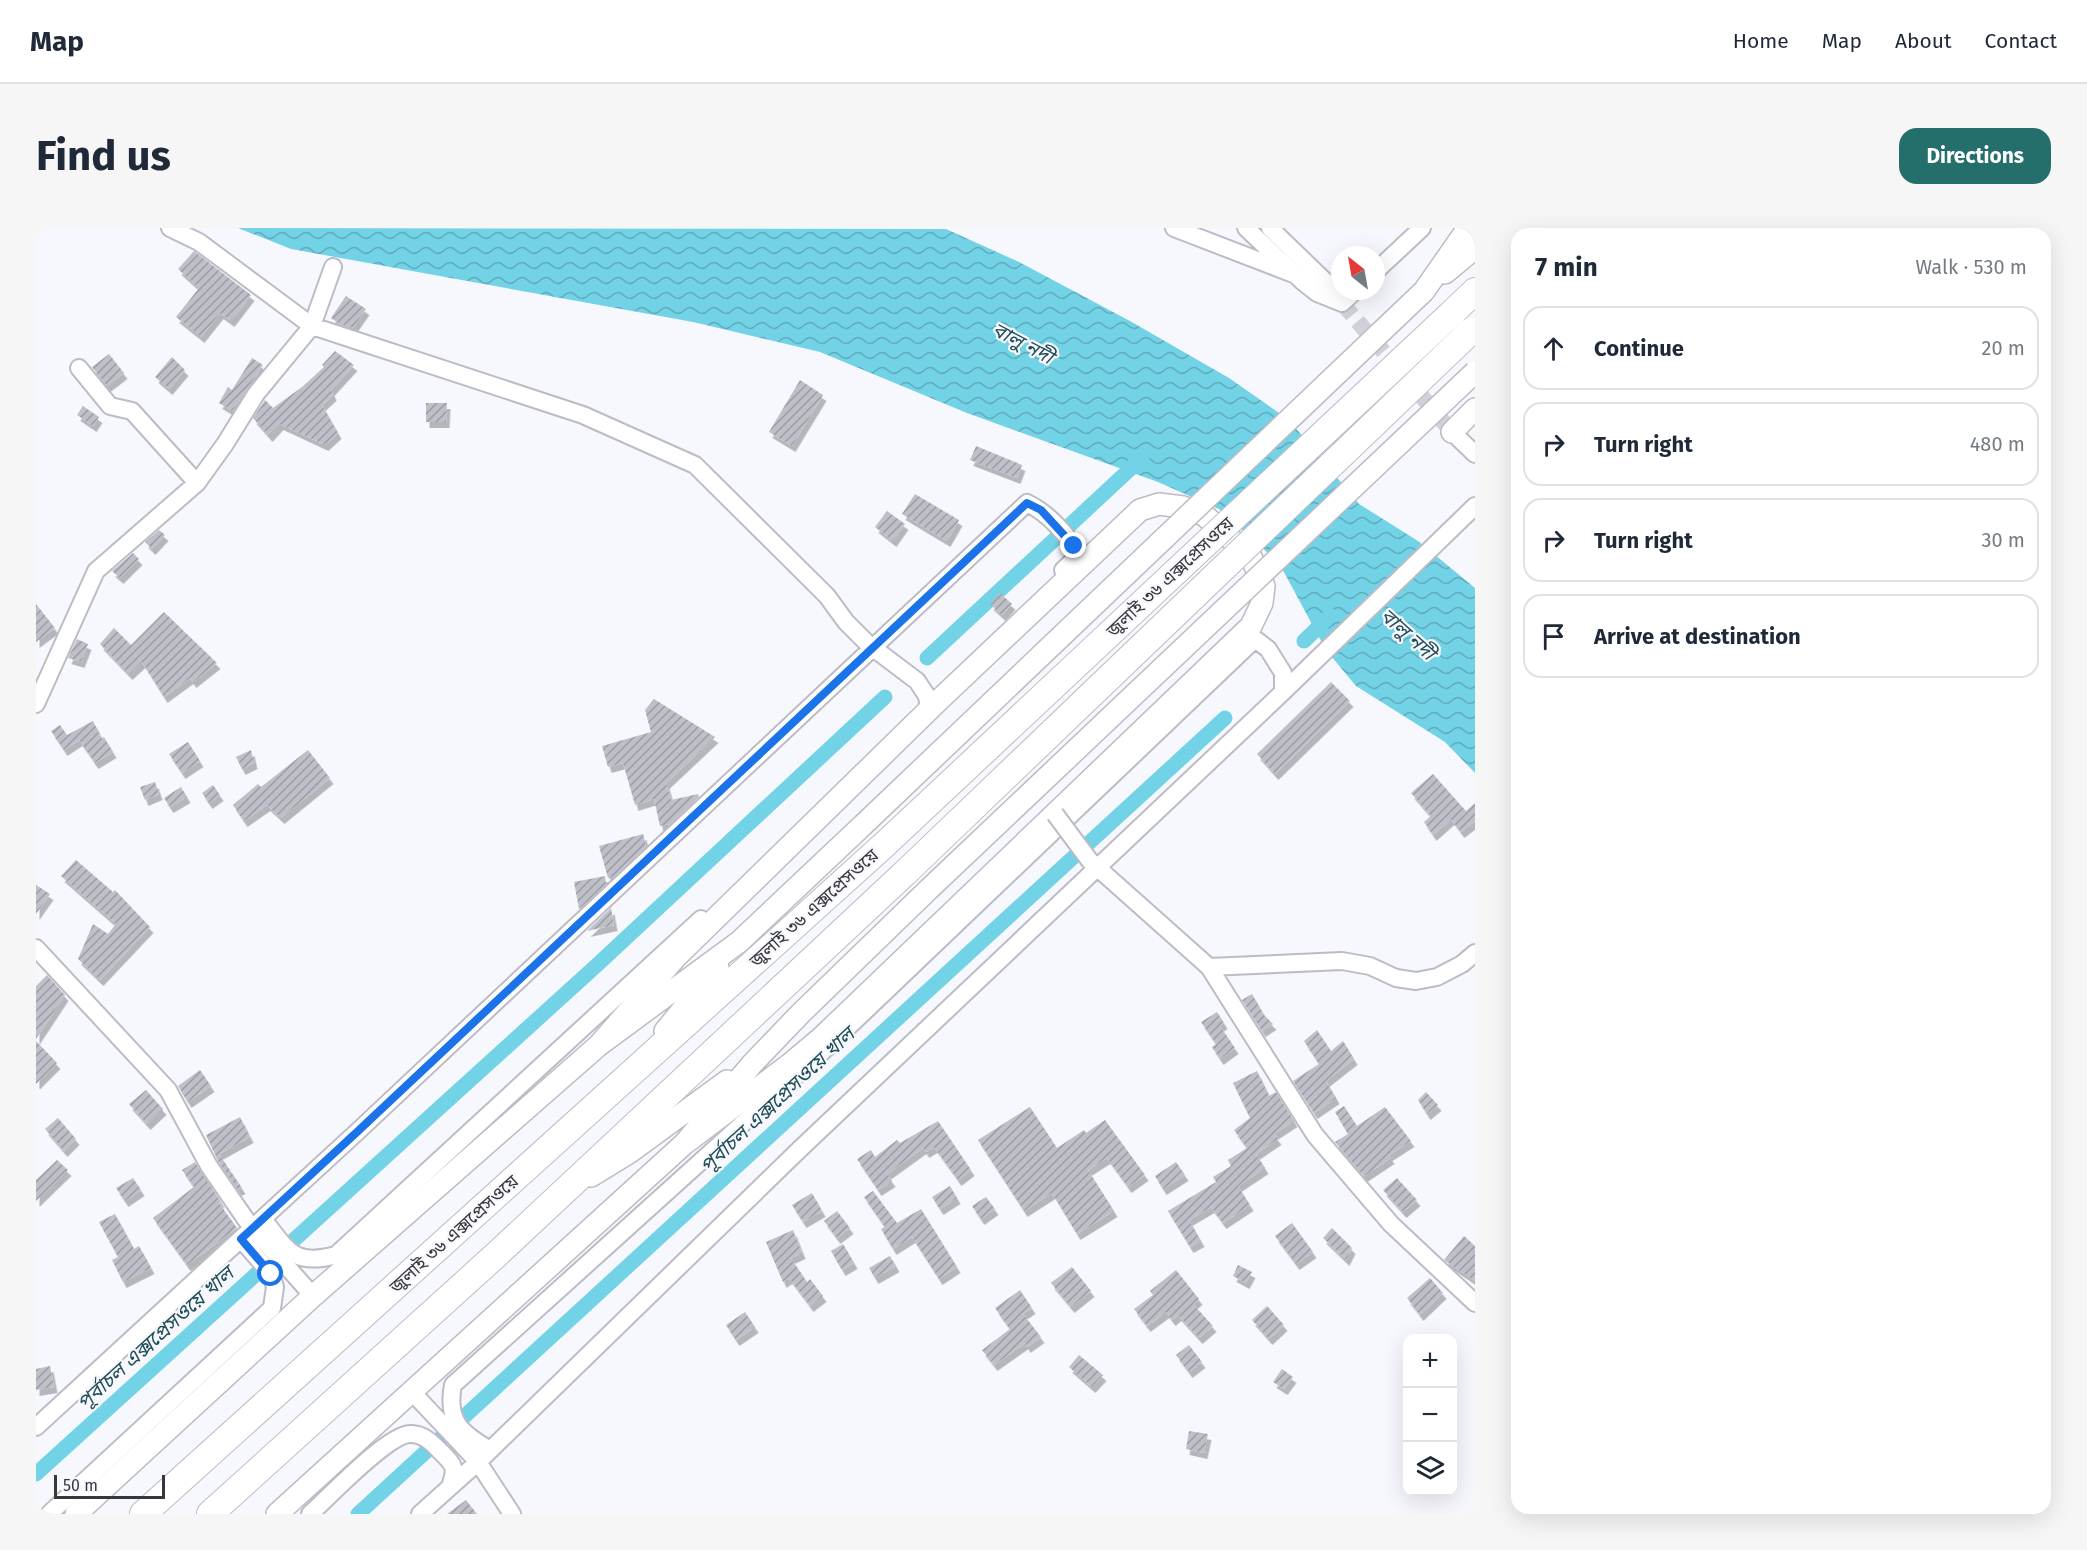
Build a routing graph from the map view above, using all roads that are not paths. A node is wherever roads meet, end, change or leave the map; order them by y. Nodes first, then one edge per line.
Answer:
1 (170, 228) edge
2 (1174, 228) edge
3 (1246, 228) edge
4 (1270, 228) edge
5 (1422, 228) edge
6 (1468, 228) edge
7 (1475, 248) edge
8 (1385, 263) edge
9 (333, 267) dead end
10 (1296, 275) junction
11 (1424, 291) junction
12 (1475, 291) edge
13 (1345, 300) edge
14 (1342, 303) junction
15 (312, 326) junction
16 (1473, 329) edge
17 (79, 368) dead end
18 (1475, 372) edge
19 (1475, 409) edge
20 (1452, 432) joint
21 (1475, 454) edge
22 (197, 483) junction
23 (1471, 510) edge
24 (873, 648) junction
25 (1285, 689) junction
26 (36, 704) edge
27 (929, 705) junction
28 (1058, 819) junction
29 (1094, 864) junction
30 (739, 942) junction
31 (36, 948) edge
32 (1475, 953) edge
33 (1209, 967) junction
34 (599, 1045) junction
35 (752, 1064) junction
36 (628, 1075) junction
37 (684, 1144) junction
38 (559, 1195) junction
39 (253, 1229) junction
40 (314, 1296) junction
41 (1475, 1303) edge
42 (419, 1399) junction
43 (36, 1426) edge
44 (479, 1455) junction
45 (450, 1488) junction
46 (48, 1514) edge
47 (76, 1514) edge
48 (143, 1514) edge
49 (210, 1514) edge
50 (277, 1514) edge
51 (310, 1514) edge
52 (420, 1514) edge
53 (512, 1514) edge

1 - 15 street
2 - 10 street
3 - 10 street
4 - 14 street
5 - 8 street
6 - 11 main road
7 - 11 main road
9 - 15 street
10 - 14 street
11 - 30 main road, bridge
12 - 36 highway, জুলাই ৩৬ এক্সপ্রেসওয়ে, bridge
13 - 14 street
15 - 22 street
15 - 24 street
16 - 38 highway, জুলাই ৩৬ এক্সপ্রেসওয়ে, bridge
17 - 22 street
18 - 35 main road, bridge
19 - 20 main road
20 - 21 street
22 - 26 street
23 - 25 street
24 - 27 street
24 - 27 street
24 - 39 street
25 - 28 street
25 - 29 street
27 - 28 main road
27 - 34 main road
27 - 39 street
28 - 29 street, bridge
28 - 37 main road
28 - 44 street
29 - 33 street
29 - 44 street
30 - 34 main road
30 - 36 main road
31 - 39 street
32 - 33 street
33 - 41 street
34 - 40 main road
35 - 37 main road
35 - 38 main road
36 - 48 highway, জুলাই ৩৬ এক্সপ্রেসওয়ে
37 - 42 main road
38 - 49 highway, জুলাই ৩৬ এক্সপ্রেসওয়ে
39 - 40 street
39 - 43 street
39 - 46 street
40 - 47 main road
42 - 44 street
42 - 50 main road
44 - 45 street
44 - 53 street
45 - 51 street
45 - 52 street

